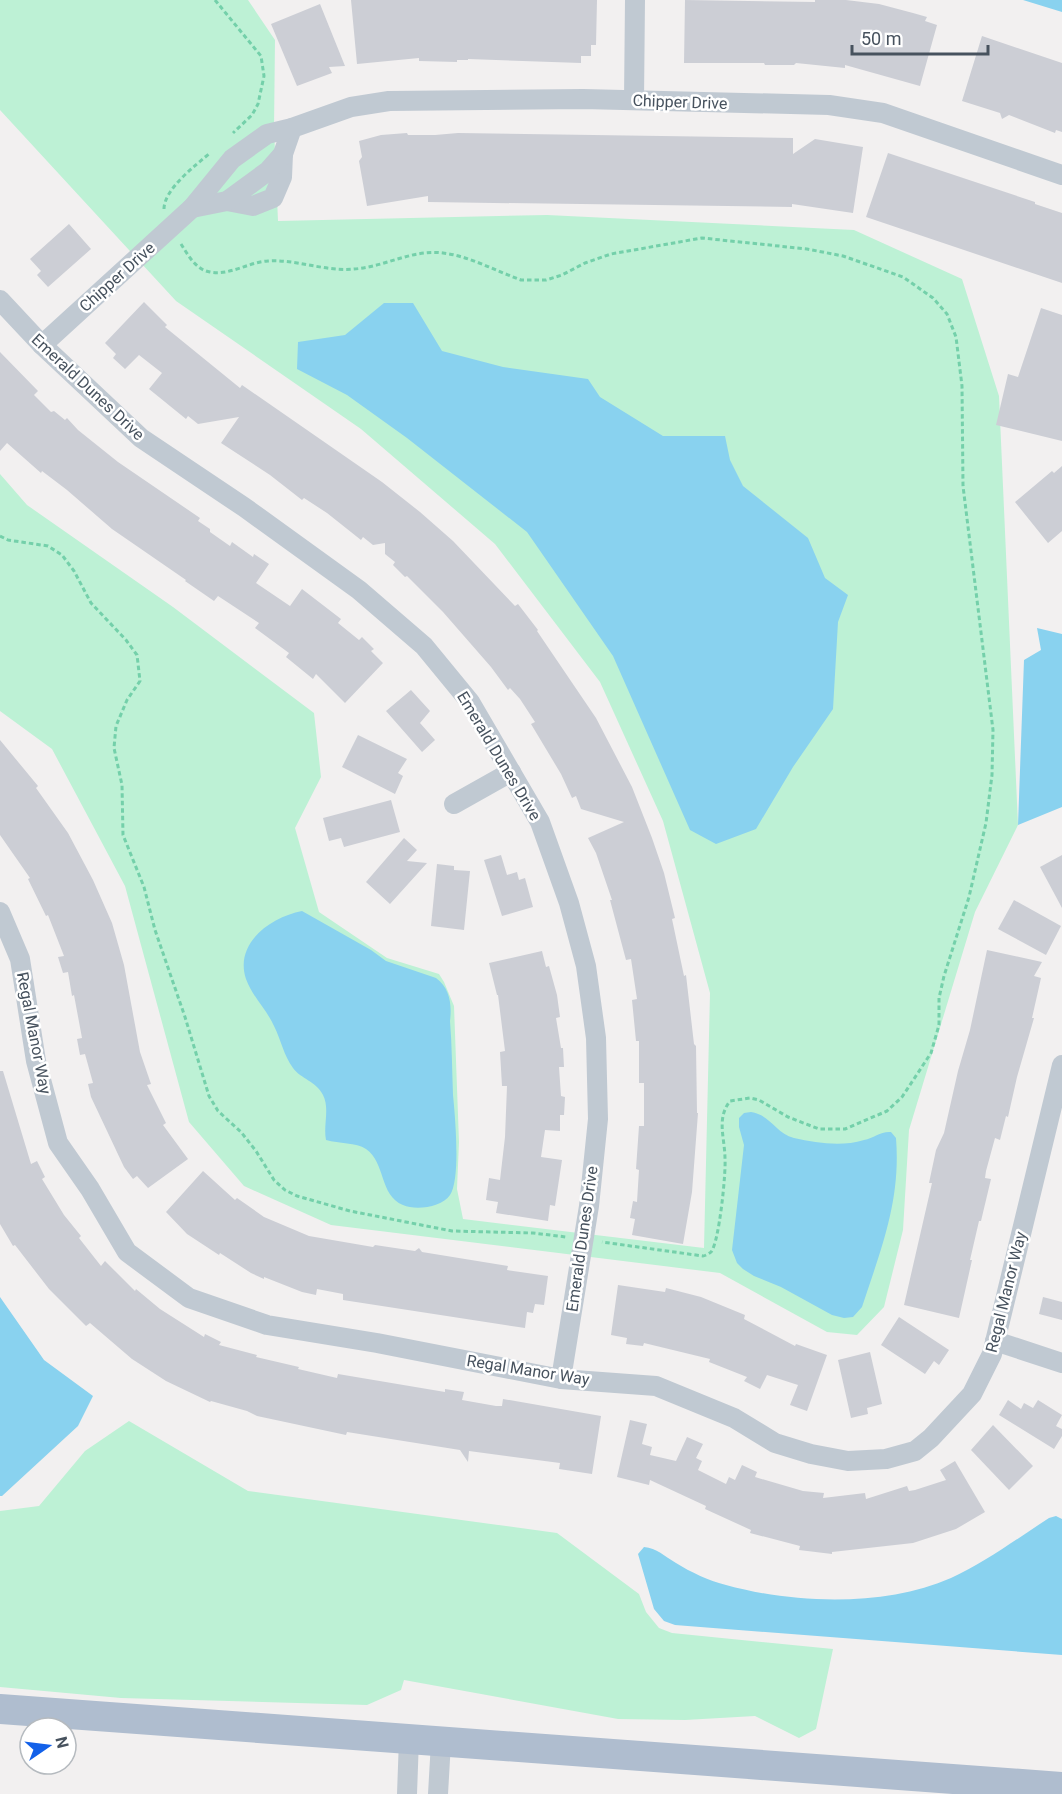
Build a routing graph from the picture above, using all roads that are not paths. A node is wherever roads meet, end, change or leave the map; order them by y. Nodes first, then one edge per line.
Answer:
1 (635, 0) edge
2 (634, 100) junction
3 (292, 128) junction
4 (249, 147) junction
5 (283, 154) junction
6 (268, 171) junction
7 (1062, 175) edge
8 (227, 201) junction
9 (192, 208) junction
10 (0, 300) edge
11 (42, 345) junction
12 (511, 772) junction
13 (454, 804) dead end
14 (0, 912) edge
15 (1062, 1065) edge
16 (995, 1341) junction
17 (1062, 1363) edge
18 (561, 1379) junction
19 (0, 1709) edge
20 (409, 1739) junction
21 (441, 1742) junction
22 (1062, 1787) edge
23 (407, 1794) edge
24 (438, 1794) edge

1 - 2 street
2 - 3 street, Chipper Drive
2 - 7 street, Chipper Drive
3 - 4 street, Chipper Drive
3 - 5 street
4 - 6 street
4 - 9 street, Chipper Drive
5 - 6 street
5 - 8 street
6 - 8 street
8 - 9 street
9 - 11 street, Chipper Drive
10 - 11 street, Emerald Dunes Drive
11 - 12 street, Emerald Dunes Drive
12 - 13 street
12 - 18 street, Emerald Dunes Drive
14 - 18 street, Regal Manor Way
15 - 16 street, Regal Manor Way
16 - 17 street
16 - 18 street, Regal Manor Way
19 - 20 main road
20 - 21 main road
20 - 23 street
21 - 22 main road
21 - 24 street

